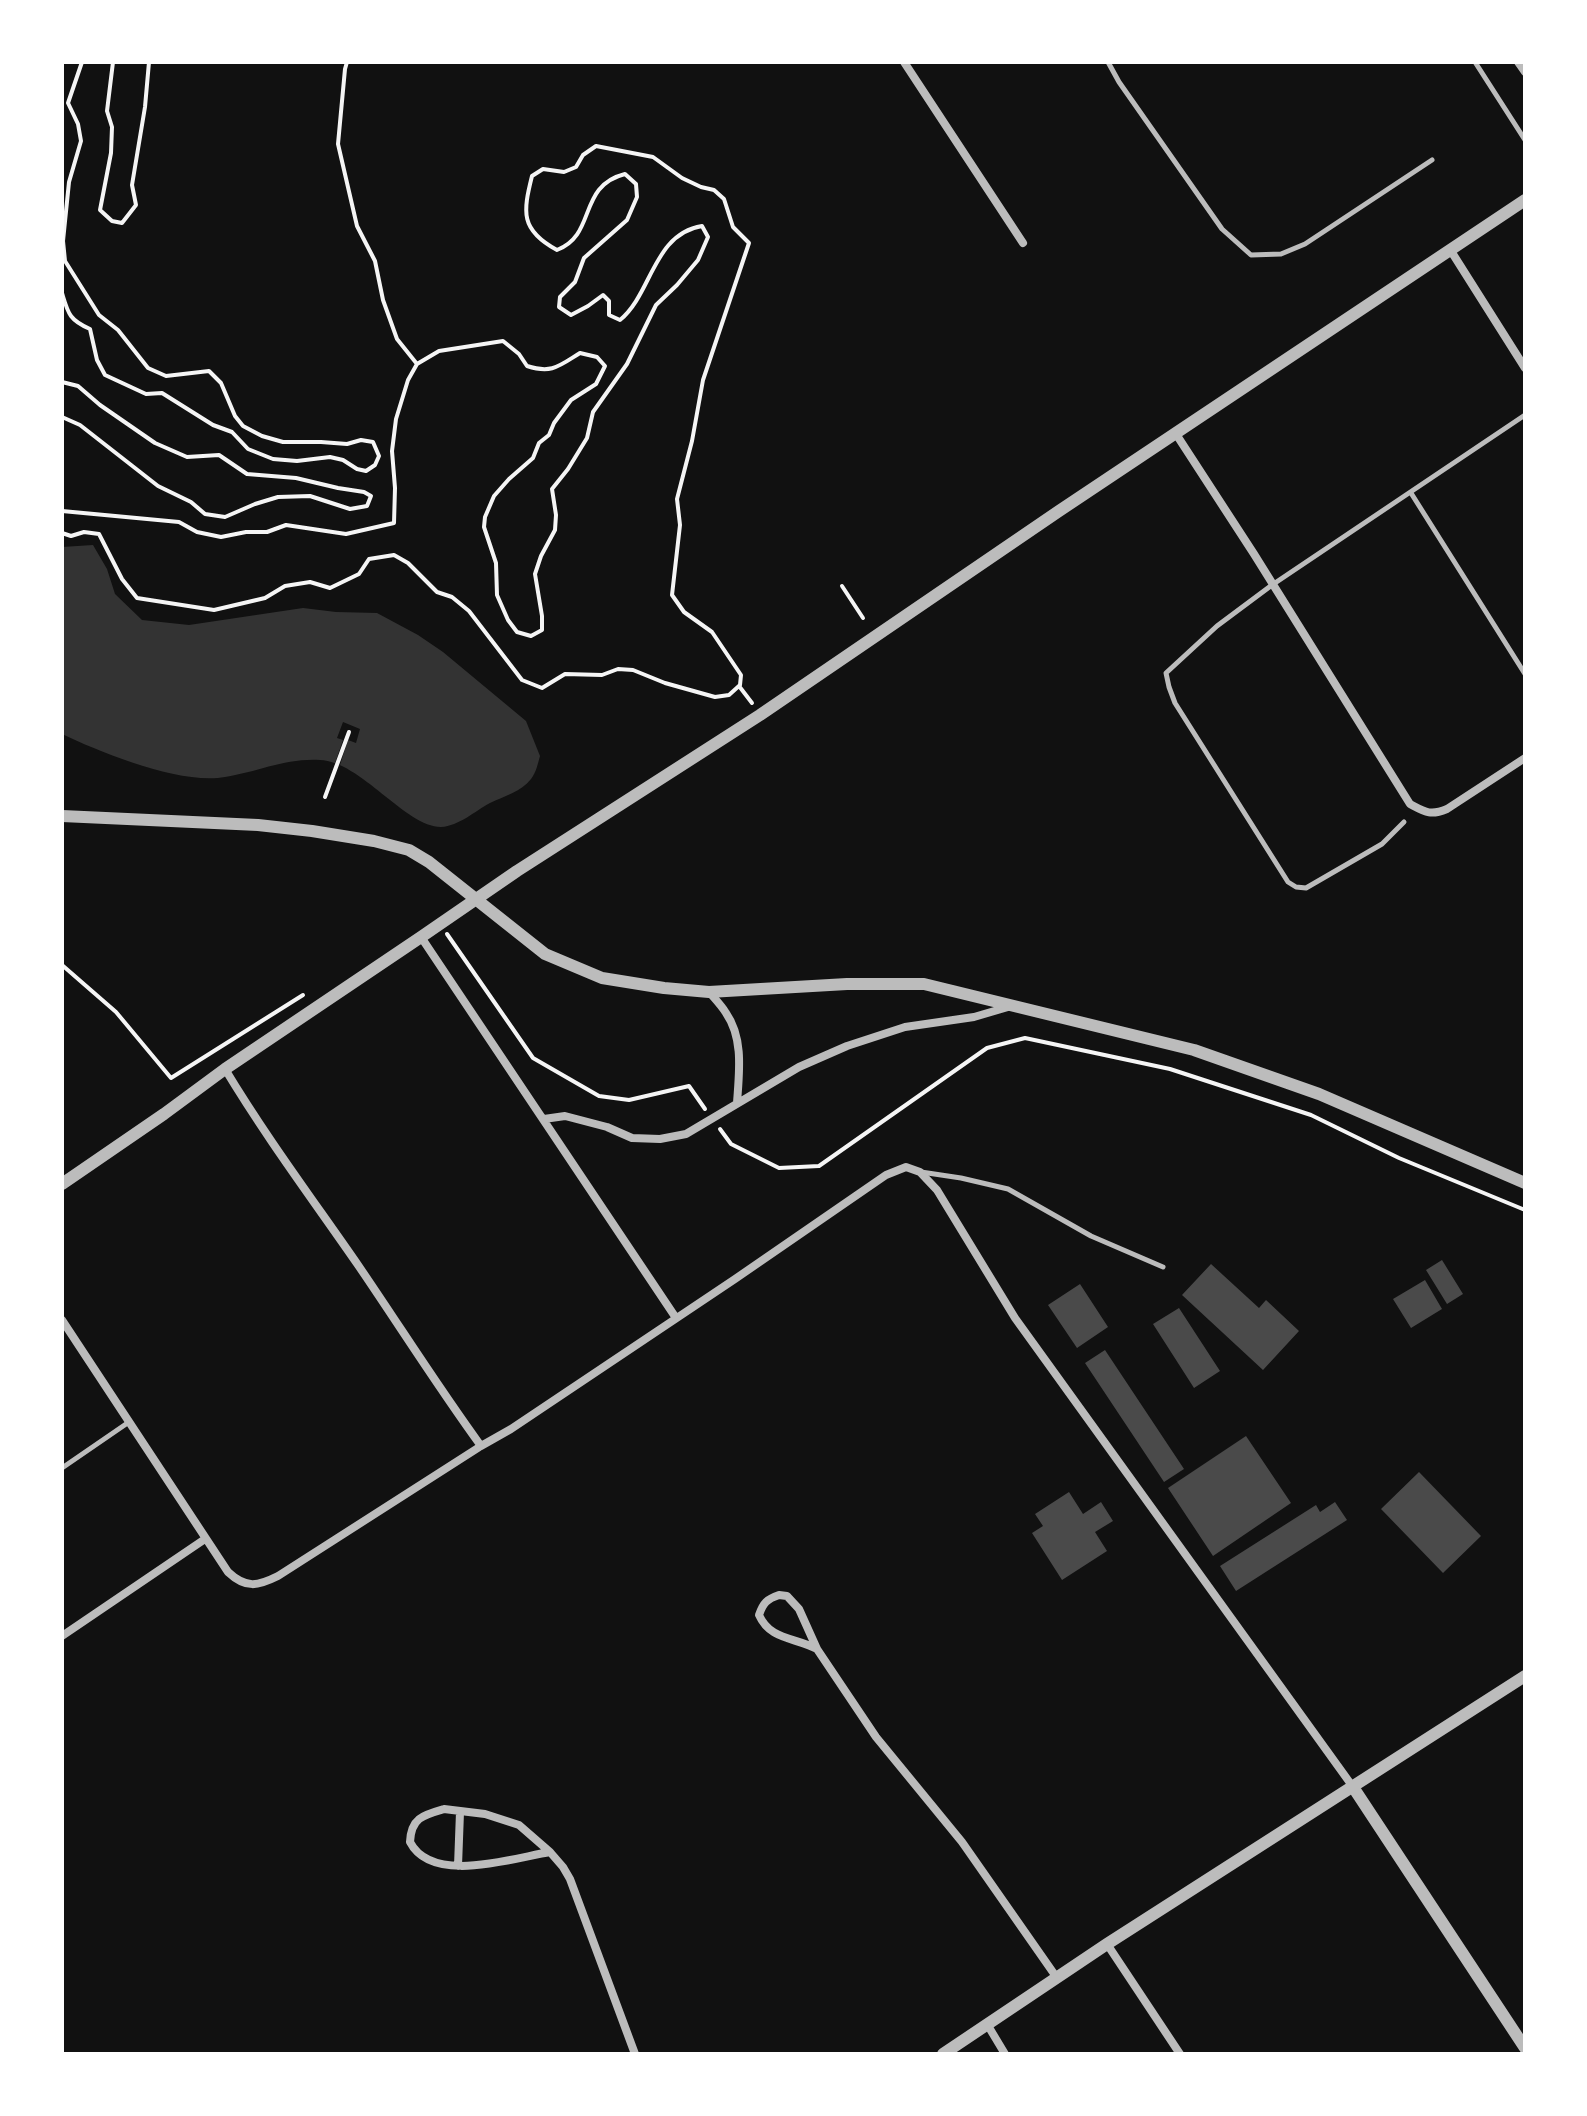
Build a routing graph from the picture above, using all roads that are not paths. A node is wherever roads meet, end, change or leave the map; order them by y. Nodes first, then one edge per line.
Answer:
1 (904, 62) edge
2 (1108, 62) edge
3 (1475, 62) edge
4 (1518, 62) edge
5 (1525, 72) edge
6 (1525, 140) edge
7 (1432, 160) dead end
8 (1525, 200) edge
9 (1023, 243) dead end
10 (1451, 251) junction
11 (1525, 368) edge
12 (1525, 415) edge
13 (1176, 434) junction
14 (1411, 493) junction
15 (1272, 585) junction
16 (1525, 674) edge
17 (1525, 758) edge
18 (62, 816) edge
19 (1404, 822) dead end
20 (421, 937) junction
21 (709, 992) junction
22 (1012, 1005) junction
23 (225, 1069) junction
24 (737, 1103) junction
25 (544, 1119) junction
26 (920, 1172) junction
27 (1525, 1183) edge
28 (62, 1184) edge
29 (1163, 1267) dead end
30 (676, 1318) junction
31 (62, 1320) edge
32 (129, 1422) junction
33 (481, 1446) junction
34 (62, 1468) edge
35 (205, 1539) junction
36 (62, 1636) edge
37 (817, 1649) junction
38 (1525, 1676) edge
39 (1353, 1787) junction
40 (460, 1812) junction
41 (550, 1852) junction
42 (458, 1866) junction
43 (1107, 1944) junction
44 (1057, 1978) junction
45 (987, 2024) junction
46 (1525, 2048) edge
47 (635, 2054) edge
48 (943, 2054) edge
49 (1005, 2054) edge
50 (1180, 2054) edge

1 - 9 street
2 - 7 lane
3 - 6 lane
4 - 5 street
8 - 10 street
10 - 11 street
10 - 13 street
12 - 14 lane
13 - 15 street
13 - 20 street
14 - 15 lane
14 - 16 lane
15 - 17 street
15 - 19 lane
18 - 21 street
20 - 23 street
20 - 25 street
21 - 22 street
21 - 24 street
22 - 24 street
22 - 27 street
23 - 28 street
23 - 33 street
24 - 25 street
25 - 30 street
26 - 29 lane
26 - 30 street
26 - 39 street
30 - 33 street
31 - 32 street
32 - 34 lane
32 - 35 street
33 - 35 street
35 - 36 street
37 - 37 street
37 - 44 street
38 - 39 street
39 - 43 street
39 - 46 street
40 - 41 street
40 - 42 street
40 - 42 street
41 - 42 street
41 - 47 street
43 - 44 street
43 - 50 street
44 - 45 street
45 - 48 street
45 - 49 street

